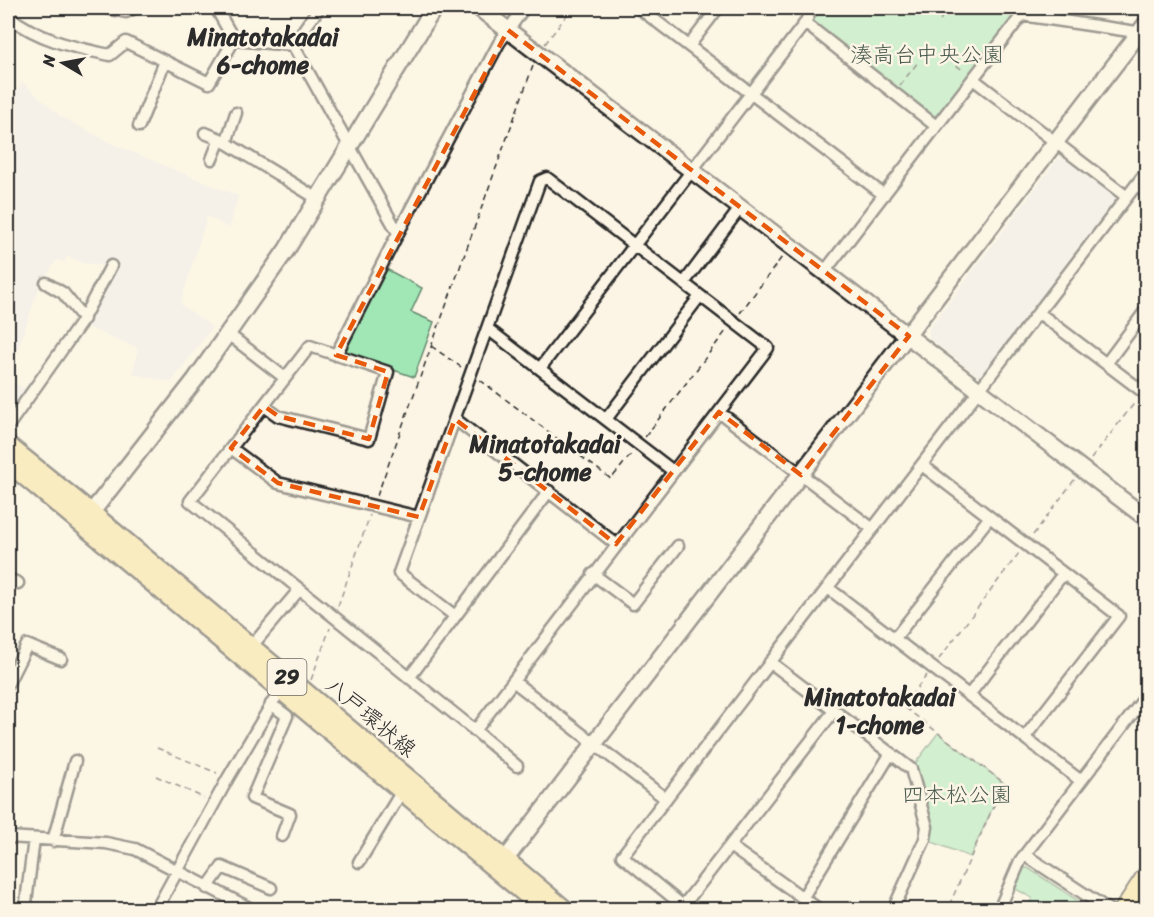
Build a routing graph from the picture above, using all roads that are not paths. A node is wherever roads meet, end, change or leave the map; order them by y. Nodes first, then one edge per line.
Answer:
1 (106, 8) edge
2 (135, 8) edge
3 (216, 8) edge
4 (434, 8) edge
5 (479, 8) edge
6 (524, 8) edge
7 (639, 8) edge
8 (718, 8) edge
9 (812, 8) edge
10 (316, 9) edge
11 (8, 16) edge
12 (805, 24) junction
13 (508, 30) junction
14 (1144, 30) edge
15 (234, 40) junction
16 (293, 45) junction
17 (689, 46) junction
18 (165, 61) junction
19 (973, 79) junction
20 (751, 93) junction
21 (236, 113) dead end
22 (139, 126) dead end
23 (936, 126) junction
24 (205, 133) dead end
25 (223, 141) junction
26 (1057, 142) junction
27 (351, 145) junction
28 (212, 159) dead end
29 (693, 169) junction
30 (1146, 172) edge
31 (1135, 187) junction
32 (884, 195) junction
33 (1146, 195) edge
34 (1127, 197) junction
35 (318, 199) junction
36 (741, 207) junction
37 (399, 233) junction
38 (634, 245) junction
39 (111, 267) dead end
40 (825, 271) junction
41 (684, 283) junction
42 (46, 284) dead end
43 (700, 296) junction
44 (1146, 310) edge
45 (1039, 313) junction
46 (84, 319) junction
47 (488, 329) junction
48 (228, 334) junction
49 (909, 336) junction
50 (336, 355) junction
51 (1106, 364) junction
52 (540, 367) junction
53 (285, 378) junction
54 (979, 389) junction
55 (1146, 394) edge
56 (264, 406) junction
57 (719, 412) junction
58 (607, 418) junction
59 (455, 420) junction
60 (8, 426) edge
61 (8, 445) edge
62 (231, 448) junction
63 (8, 463) edge
64 (922, 465) junction
65 (673, 471) junction
66 (801, 475) junction
67 (549, 491) junction
68 (86, 518) junction
69 (419, 518) junction
70 (989, 518) junction
71 (1146, 518) edge
72 (873, 529) junction
73 (616, 544) junction
74 (678, 546) dead end
75 (593, 574) junction
76 (1063, 574) junction
77 (828, 588) junction
78 (299, 590) junction
79 (455, 616) junction
80 (895, 638) junction
81 (251, 647) junction
82 (61, 658) dead end
83 (770, 662) junction
84 (409, 678) junction
85 (513, 681) junction
86 (8, 683) edge
87 (285, 683) junction
88 (969, 695) junction
89 (1146, 696) edge
90 (271, 704) junction
91 (834, 711) junction
92 (472, 728) junction
93 (1025, 737) junction
94 (595, 745) junction
95 (891, 753) junction
96 (75, 761) dead end
97 (517, 766) dead end
98 (1081, 781) junction
99 (402, 791) junction
100 (666, 799) junction
101 (282, 836) dead end
102 (8, 837) edge
103 (34, 839) junction
104 (53, 841) junction
105 (731, 847) junction
106 (1025, 855) junction
107 (359, 862) dead end
108 (501, 865) junction
109 (176, 870) junction
110 (1146, 878) edge
111 (207, 888) junction
112 (272, 888) dead end
113 (803, 897) junction
114 (1093, 906) edge
115 (686, 908) edge
116 (25, 909) edge
117 (156, 909) edge
118 (253, 909) edge
119 (543, 909) edge
120 (566, 909) edge
121 (820, 909) edge
122 (893, 909) edge
123 (999, 909) edge
124 (1108, 909) edge
125 (1125, 909) edge

1 - 2 street
3 - 15 street
4 - 27 street
5 - 13 street
6 - 13 street
7 - 17 street
8 - 17 street
9 - 12 street
10 - 16 street
11 - 18 street
12 - 20 street
12 - 23 street
13 - 29 street
13 - 37 street
14 - 19 street
14 - 26 street
15 - 16 street
15 - 18 street
16 - 27 street
17 - 20 street
18 - 22 street
19 - 23 street
19 - 26 street
20 - 29 street
20 - 32 street
21 - 25 street
23 - 32 street
24 - 25 street
25 - 28 street
25 - 35 street
26 - 34 street
26 - 49 street
27 - 35 street
27 - 37 street
29 - 36 street
29 - 38 street
30 - 31 street
31 - 33 lane
31 - 34 street
32 - 40 street
34 - 45 street
35 - 48 street
36 - 40 street
36 - 41 street
37 - 50 street
38 - 41 street
38 - 47 street
38 - 52 street
39 - 46 street
40 - 49 street
41 - 43 street
42 - 46 street
43 - 57 street
43 - 58 street
44 - 51 street
45 - 51 street
45 - 54 street
46 - 60 street
47 - 52 street
47 - 59 street
48 - 53 street
48 - 68 street
49 - 54 street
49 - 66 street
50 - 53 street
50 - 56 street
51 - 55 street
52 - 58 street
53 - 56 street
54 - 64 street
54 - 71 street
56 - 62 street
57 - 65 street
57 - 66 street
58 - 65 street
59 - 67 street
59 - 69 street
61 - 68 main road, 八戸環状線 / 29
62 - 69 street
62 - 78 street
63 - 68 main road, 八戸環状線 / 29
64 - 70 street
64 - 72 street
65 - 73 street
66 - 72 street
66 - 94 street
67 - 73 street
67 - 79 street
68 - 81 main road, 八戸環状線 / 29
68 - 87 main road, 八戸環状線 / 29
69 - 79 street
70 - 76 street
70 - 80 street
72 - 77 street
73 - 75 street
74 - 75 street
75 - 85 street
76 - 88 street
76 - 93 street
77 - 80 street
77 - 83 street
78 - 81 street
78 - 84 street
79 - 84 street
80 - 88 street
81 - 87 main road, 八戸環状線 / 29
82 - 86 street
83 - 91 street
83 - 100 street
84 - 92 street
85 - 92 street
85 - 94 street
87 - 90 street
87 - 99 main road, 八戸環状線 / 29
87 - 108 main road, 八戸環状線 / 29
88 - 93 street
89 - 98 street
90 - 101 street
90 - 109 street
91 - 95 street
91 - 105 street
92 - 97 street
93 - 98 street
94 - 100 street
94 - 108 street
95 - 113 street
95 - 122 street
96 - 104 street
98 - 106 street
99 - 107 street
99 - 108 main road, 八戸環状線 / 29
100 - 115 street
102 - 103 street
103 - 104 street
103 - 116 street
104 - 109 street
105 - 113 street
105 - 115 street
106 - 114 street
106 - 123 street
108 - 119 main road, 八戸環状線 / 29
108 - 120 main road, 八戸環状線 / 29
109 - 111 street
109 - 117 street
110 - 125 highway
111 - 112 street
111 - 118 street
113 - 121 street
114 - 124 street

